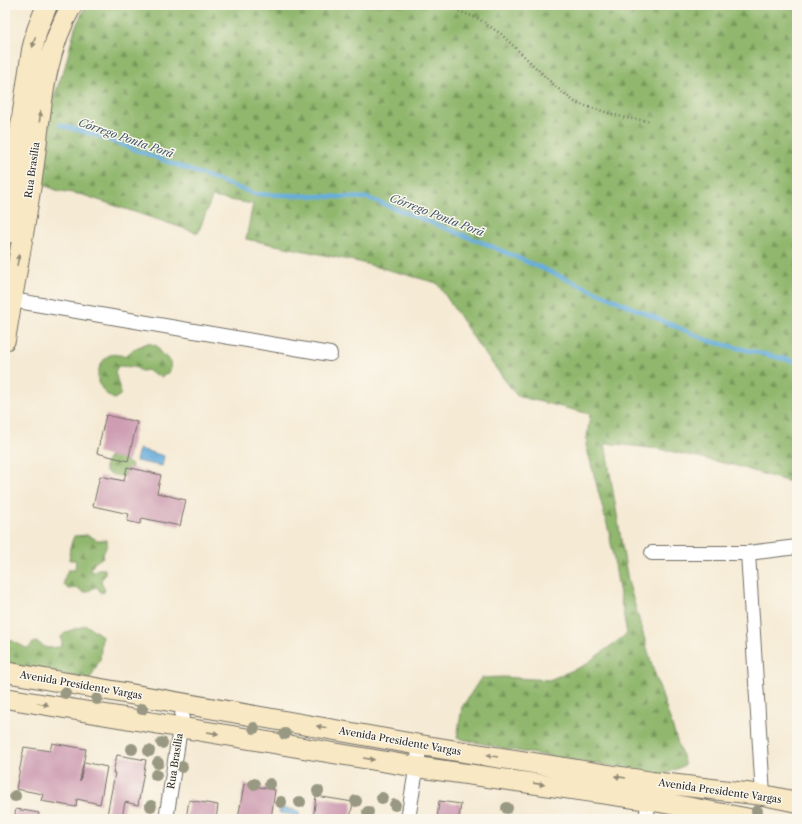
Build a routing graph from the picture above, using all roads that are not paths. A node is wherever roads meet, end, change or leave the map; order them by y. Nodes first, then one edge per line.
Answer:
1 (48, 5) edge
2 (72, 5) edge
3 (5, 234) edge
4 (12, 300) junction
5 (5, 340) edge
6 (330, 354) dead end
7 (797, 547) edge
8 (652, 553) dead end
9 (748, 553) junction
10 (5, 672) edge
11 (5, 698) edge
12 (184, 703) junction
13 (181, 728) junction
14 (419, 756) junction
15 (763, 795) junction
16 (649, 800) edge
17 (797, 802) edge
18 (166, 819) edge
19 (408, 819) edge
20 (750, 819) edge

1 -> 3 main road, Rua Brasília
4 -> 2 main road, Rua Brasília
4 - 5 main road, Rua Brasília
4 - 6 street
7 - 9 street
8 - 9 street
9 - 15 street
10 - 12 main road, Avenida Presidente Vargas
11 -> 13 main road, Avenida Presidente Vargas
12 - 13 street, Rua Brasília
14 -> 12 main road, Avenida Presidente Vargas
13 -> 14 main road, Avenida Presidente Vargas
13 - 18 street, Rua Brasília
14 - 16 main road, Avenida Presidente Vargas
14 - 19 street
15 - 16 main road, Avenida Presidente Vargas
15 - 17 main road, Avenida Presidente Vargas
16 - 20 main road, Avenida Presidente Vargas

